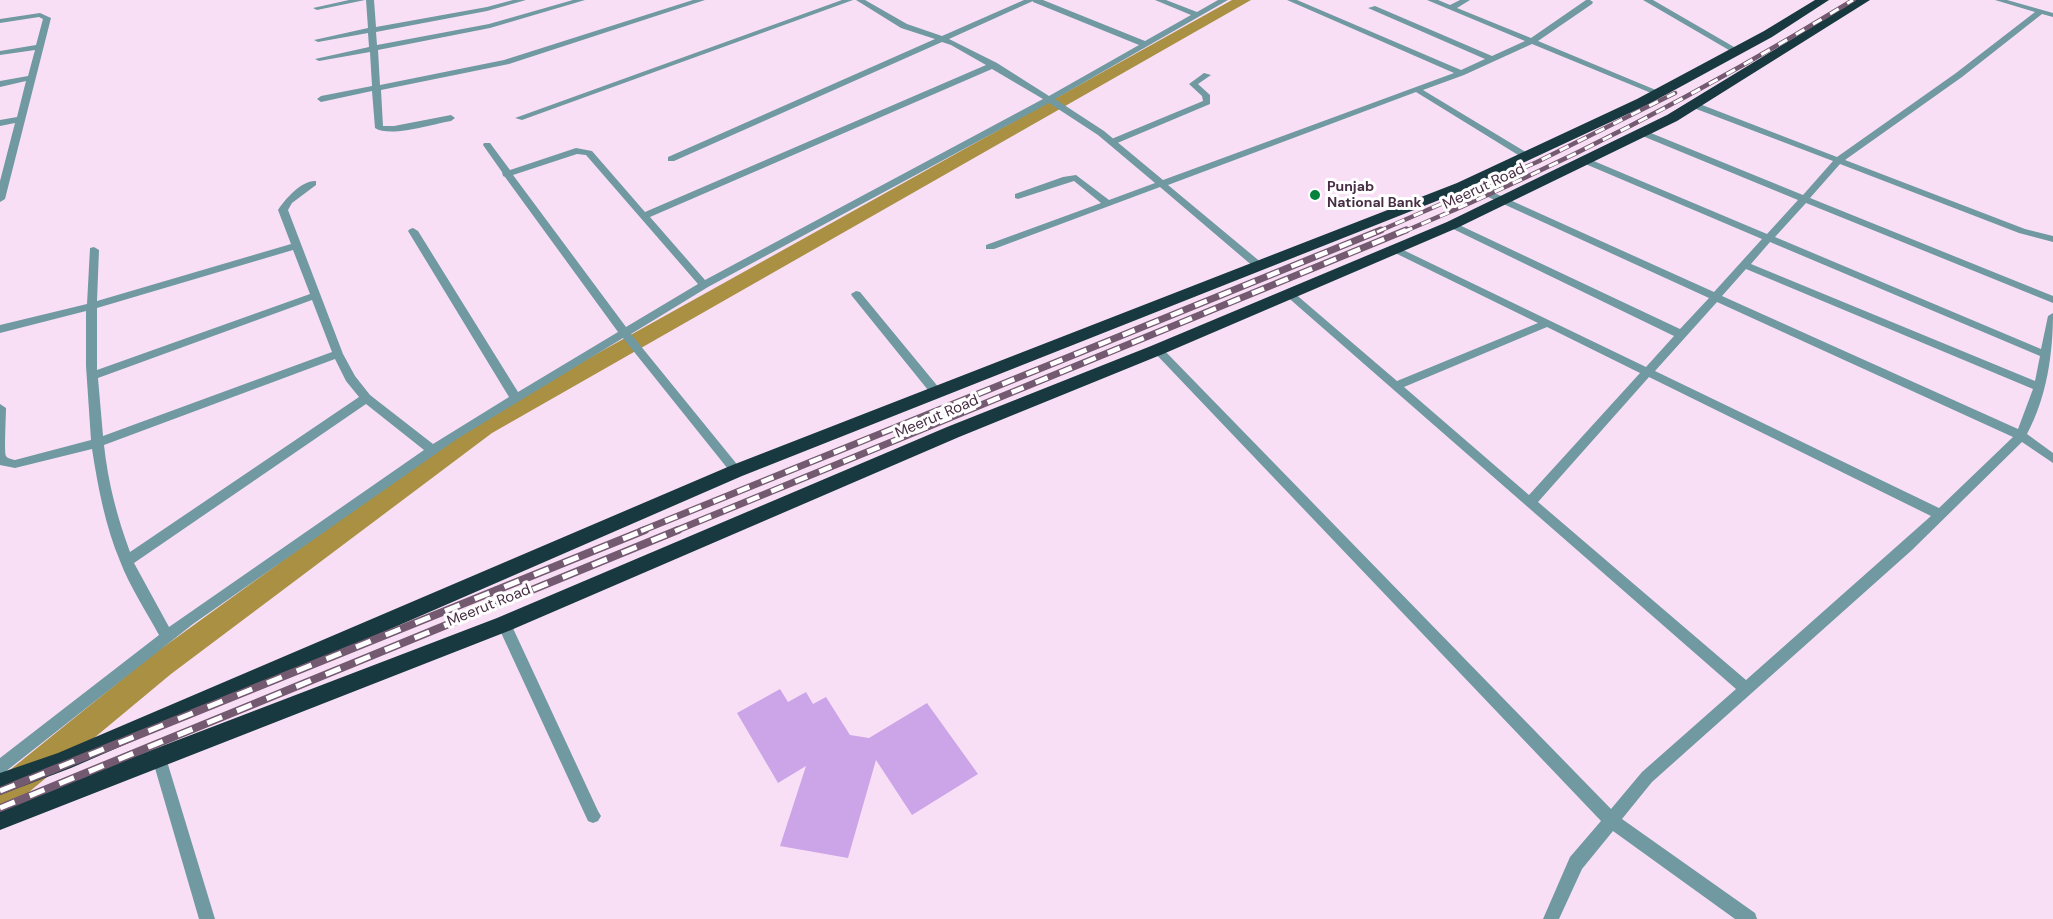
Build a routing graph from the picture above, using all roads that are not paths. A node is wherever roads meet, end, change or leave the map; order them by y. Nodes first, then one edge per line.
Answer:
1 (361, 0) edge
2 (370, 0) edge
3 (522, 0) edge
4 (581, 0) edge
5 (701, 0) edge
6 (849, 0) edge
7 (860, 0) edge
8 (1030, 0) edge
9 (1036, 0) edge
10 (1159, 0) edge
11 (1224, 0) edge
12 (1291, 0) edge
13 (1431, 0) edge
14 (1466, 0) edge
15 (1647, 0) edge
16 (1823, 0) edge
17 (1864, 0) edge
18 (1999, 0) edge
19 (1589, 2) dead end
20 (317, 8) dead end
21 (1372, 8) dead end
22 (1451, 8) junction
23 (2040, 12) junction
24 (1197, 15) junction
25 (2053, 15) edge
26 (0, 21) edge
27 (374, 30) junction
28 (945, 38) junction
29 (318, 40) dead end
30 (1532, 42) junction
31 (1145, 44) junction
32 (40, 47) junction
33 (374, 49) junction
34 (1737, 51) junction
35 (0, 53) edge
36 (319, 59) dead end
37 (1492, 59) junction
38 (994, 65) junction
39 (1461, 73) junction
40 (1207, 75) dead end
41 (32, 78) junction
42 (0, 84) edge
43 (375, 88) junction
44 (1418, 90) junction
45 (1659, 93) junction
46 (321, 99) dead end
47 (1051, 100) junction
48 (1694, 105) junction
49 (452, 118) dead end
50 (519, 118) dead end
51 (21, 119) junction
52 (0, 123) edge
53 (1643, 133) junction
54 (1112, 142) junction
55 (487, 145) dead end
56 (1526, 156) junction
57 (671, 159) dead end
58 (1586, 160) junction
59 (1839, 160) junction
60 (5, 164) edge
61 (507, 174) junction
62 (313, 183) dead end
63 (1163, 184) junction
64 (1467, 184) junction
65 (1018, 196) dead end
66 (1802, 198) junction
67 (0, 200) edge
68 (1504, 201) junction
69 (1109, 204) junction
70 (643, 216) junction
71 (1452, 225) junction
72 (413, 231) dead end
73 (1766, 239) junction
74 (2053, 239) edge
75 (296, 246) junction
76 (990, 248) dead end
77 (1395, 249) junction
78 (94, 250) dead end
79 (1743, 264) junction
80 (1259, 266) junction
81 (704, 285) junction
82 (855, 294) dead end
83 (1289, 294) junction
84 (316, 296) junction
85 (1714, 296) junction
86 (2053, 300) edge
87 (91, 306) junction
88 (2053, 316) edge
89 (1548, 322) junction
90 (0, 329) edge
91 (626, 334) junction
92 (1680, 334) junction
93 (1157, 350) junction
94 (338, 354) junction
95 (2044, 354) junction
96 (1647, 371) junction
97 (94, 375) junction
98 (1396, 386) junction
99 (2037, 386) junction
100 (936, 392) junction
101 (366, 398) junction
102 (516, 398) junction
103 (0, 408) edge
104 (2020, 435) junction
105 (97, 443) junction
106 (0, 447) edge
107 (432, 450) junction
108 (0, 452) edge
109 (2053, 459) edge
110 (736, 471) junction
111 (1530, 502) junction
112 (1939, 514) junction
113 (126, 561) junction
114 (504, 624) junction
115 (167, 636) junction
116 (1746, 689) junction
117 (159, 758) junction
118 (0, 767) edge
119 (0, 784) edge
120 (593, 816) dead end
121 (0, 819) edge
122 (1612, 820) junction
123 (207, 919) edge
124 (1551, 919) edge
125 (1749, 919) edge

1 - 20 street
2 - 27 street
3 - 27 street
4 - 33 street
5 - 43 street
6 - 50 street
7 - 28 street
8 - 28 street
9 - 31 street
10 - 24 street
11 - 24 street
12 - 39 street
13 - 22 street
14 - 22 street
15 - 34 street
16 - 34 highway, Meerut Road
17 - 48 highway, Meerut Road
18 - 23 street
19 - 30 street
21 - 37 street
22 - 30 street
23 - 25 street
23 - 59 street
24 - 31 street
26 - 32 street
27 - 29 street
27 - 33 street
28 - 38 street
28 - 57 street
30 - 37 street
30 - 45 street
31 - 47 street
32 - 35 street
32 - 41 street
33 - 36 street
33 - 43 street
34 - 45 highway, Meerut Road
37 - 39 street
38 - 47 street
38 - 70 street
39 - 44 street
40 - 54 street
41 - 42 street
41 - 51 street
43 - 46 street
43 - 49 street
44 - 56 street
44 - 63 street
45 - 56 highway, Meerut Road
47 - 54 street
47 - 81 street
48 - 53 highway, Meerut Road
48 - 59 street
51 - 52 street
51 - 60 street
53 - 58 highway, Meerut Road
53 - 66 street
54 - 63 street
55 - 61 street
56 - 64 highway, Meerut Road
58 - 68 highway, Meerut Road
58 - 73 street
59 - 66 street
59 - 74 street
60 - 67 street
61 - 70 street
61 - 91 street
62 - 75 street
63 - 69 street
63 - 80 street
64 - 68 street
64 - 80 highway, Meerut Road
65 - 69 street
66 - 73 street
66 - 86 street
68 - 71 highway, Meerut Road
68 - 85 street
69 - 76 street
70 - 81 street
71 - 77 highway, Meerut Road
71 - 92 street
72 - 102 street
73 - 79 street
73 - 95 street
75 - 84 street
75 - 87 street
77 - 83 highway, Meerut Road
77 - 89 street
78 - 87 street
79 - 85 street
79 - 99 street
80 - 100 highway, Meerut Road
81 - 91 street
82 - 100 street
83 - 93 highway, Meerut Road
83 - 98 street
84 - 94 street
84 - 97 street
85 - 92 street
85 - 104 street
87 - 90 street
87 - 97 street
88 - 95 street
89 - 96 street
89 - 98 street
91 - 102 street
91 - 110 street
92 - 96 street
93 - 114 highway, Meerut Road
93 - 122 street
94 - 101 street
94 - 105 street
95 - 99 street
96 - 111 street
96 - 112 street
97 - 105 street
98 - 111 street
99 - 104 street
100 - 110 highway, Meerut Road
101 - 107 street
101 - 113 street
102 - 107 street
103 - 106 street
104 - 109 street
104 - 112 street
105 - 108 street
105 - 113 street
107 - 115 street
110 - 119 highway, Meerut Road
111 - 116 street
112 - 116 street
113 - 115 street
114 - 117 highway, Meerut Road
114 - 120 street
115 - 118 street
116 - 122 street
117 - 121 highway, Meerut Road
117 - 123 street
122 - 124 street
122 - 125 street

